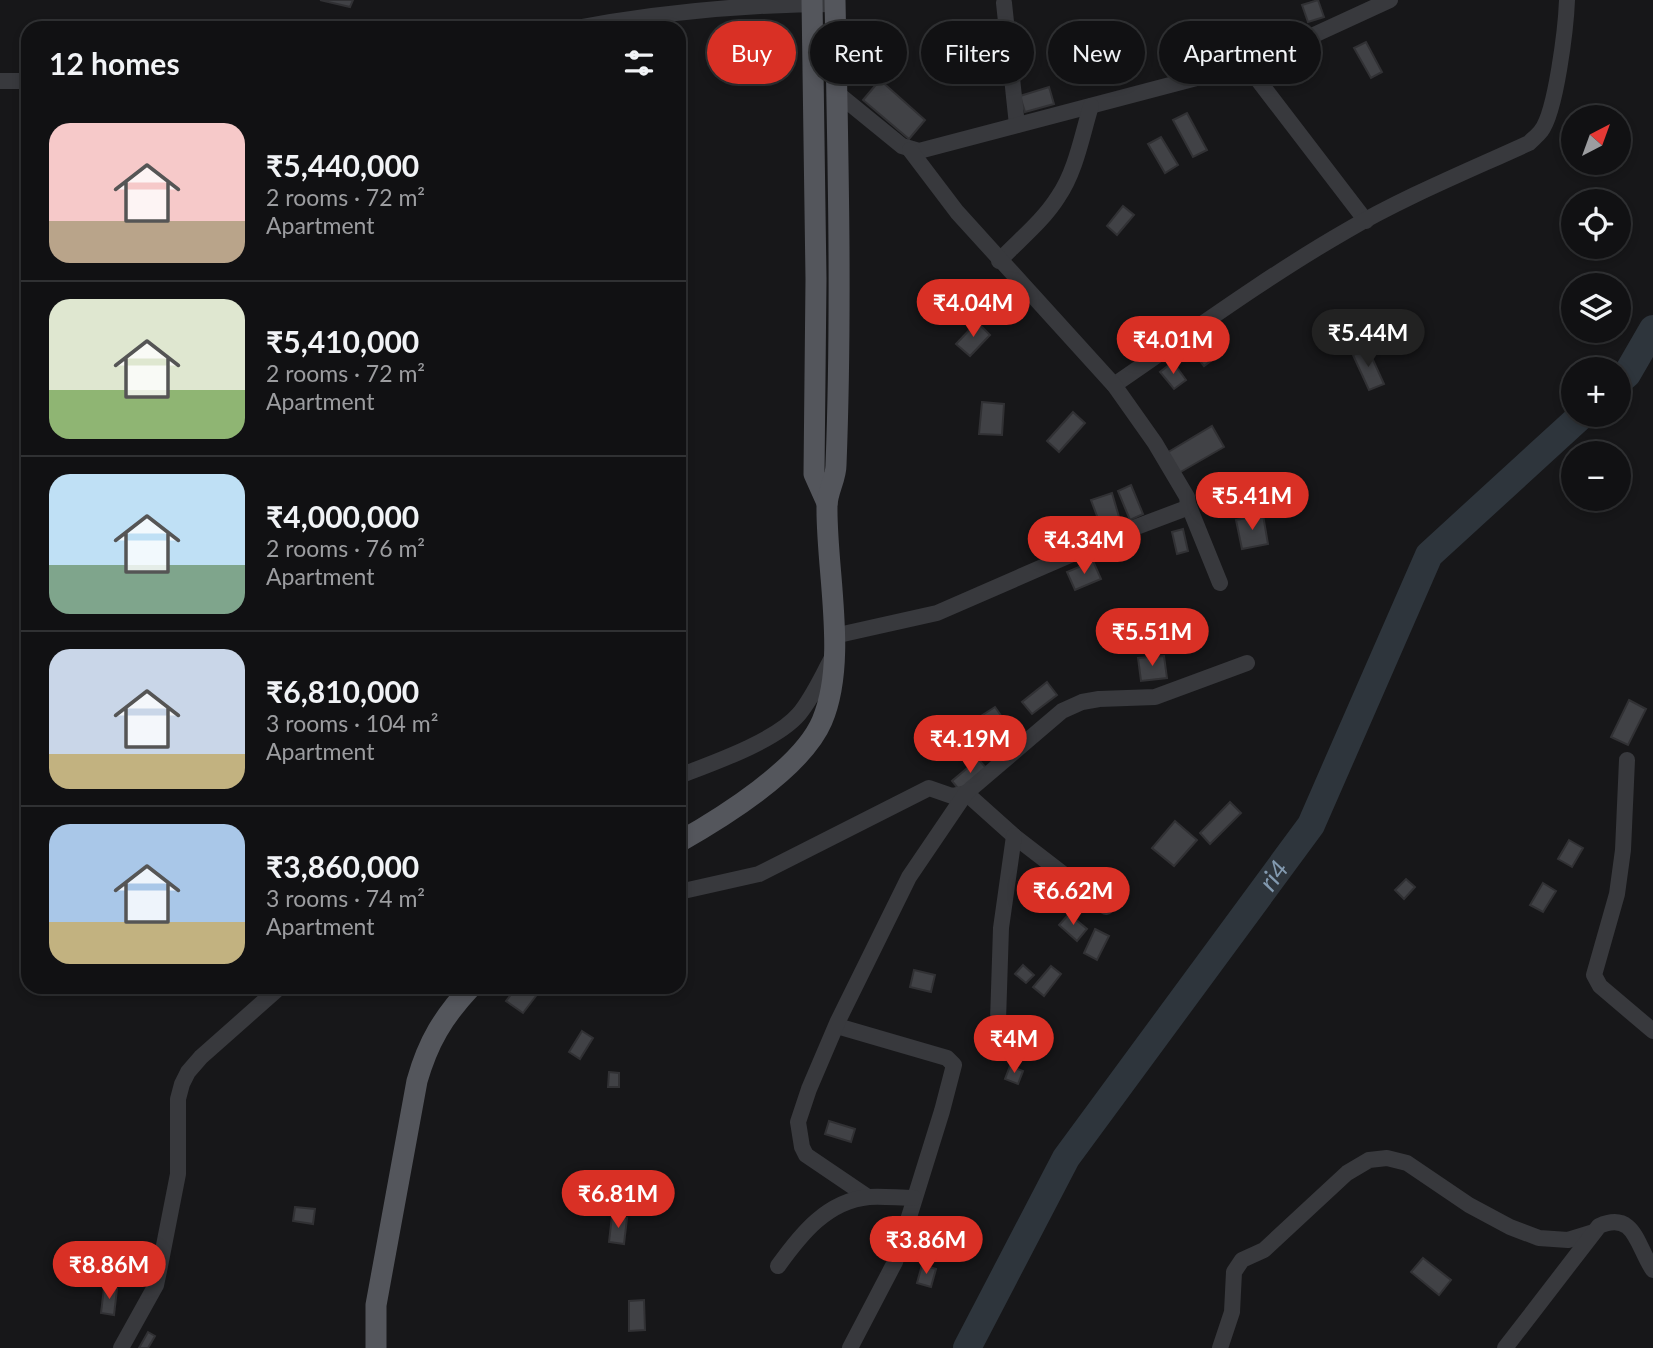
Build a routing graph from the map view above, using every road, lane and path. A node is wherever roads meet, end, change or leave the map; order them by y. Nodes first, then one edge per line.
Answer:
1 (631, 0) edge
2 (1567, 0) edge
3 (812, 2) edge
4 (835, 2) edge
5 (1384, 2) edge
6 (1004, 3) dead end
7 (629, 18) junction
8 (613, 21) edge
9 (1321, 31) edge
10 (0, 81) edge
11 (21, 81) edge
12 (1174, 84) edge
13 (1261, 84) edge
14 (837, 93) junction
15 (1091, 106) junction
16 (1017, 125) junction
17 (911, 150) junction
18 (1366, 221) junction
19 (999, 261) junction
20 (1114, 385) junction
21 (827, 503) junction
22 (1188, 504) junction
23 (1220, 583) dead end
24 (834, 646) junction
25 (1247, 663) dead end
26 (1627, 760) dead end
27 (686, 773) edge
28 (966, 793) junction
29 (1014, 836) junction
30 (686, 838) edge
31 (686, 890) edge
32 (1106, 906) dead end
33 (272, 994) edge
34 (464, 994) edge
35 (998, 1021) dead end
36 (836, 1026) junction
37 (1653, 1031) edge
38 (868, 1197) junction
39 (914, 1198) junction
40 (1594, 1232) junction
41 (778, 1266) dead end
42 (1653, 1270) edge
43 (121, 1348) edge
44 (376, 1348) edge
45 (850, 1348) edge
46 (1220, 1348) edge
47 (1505, 1348) edge

1 - 7 street
2 - 18 street
3 - 4 street
3 - 7 street
3 - 21 main road
4 - 14 main road
5 - 9 street
6 - 16 street
7 - 8 street
10 - 11 street
12 - 15 street
13 - 18 street
14 - 17 street
14 - 21 main road
15 - 16 street
15 - 19 street
16 - 17 street
17 - 19 street
18 - 20 street
19 - 20 street
20 - 22 street
21 - 24 main road
22 - 23 street
22 - 24 street
24 - 27 street
24 - 30 main road
25 - 28 street
26 - 37 street
28 - 29 street
28 - 31 street
28 - 36 street
29 - 32 street
29 - 35 street
33 - 43 street
34 - 44 main road
36 - 38 street
36 - 39 street
38 - 39 street
38 - 41 street
39 - 45 street
40 - 42 street
40 - 46 street
40 - 47 street

